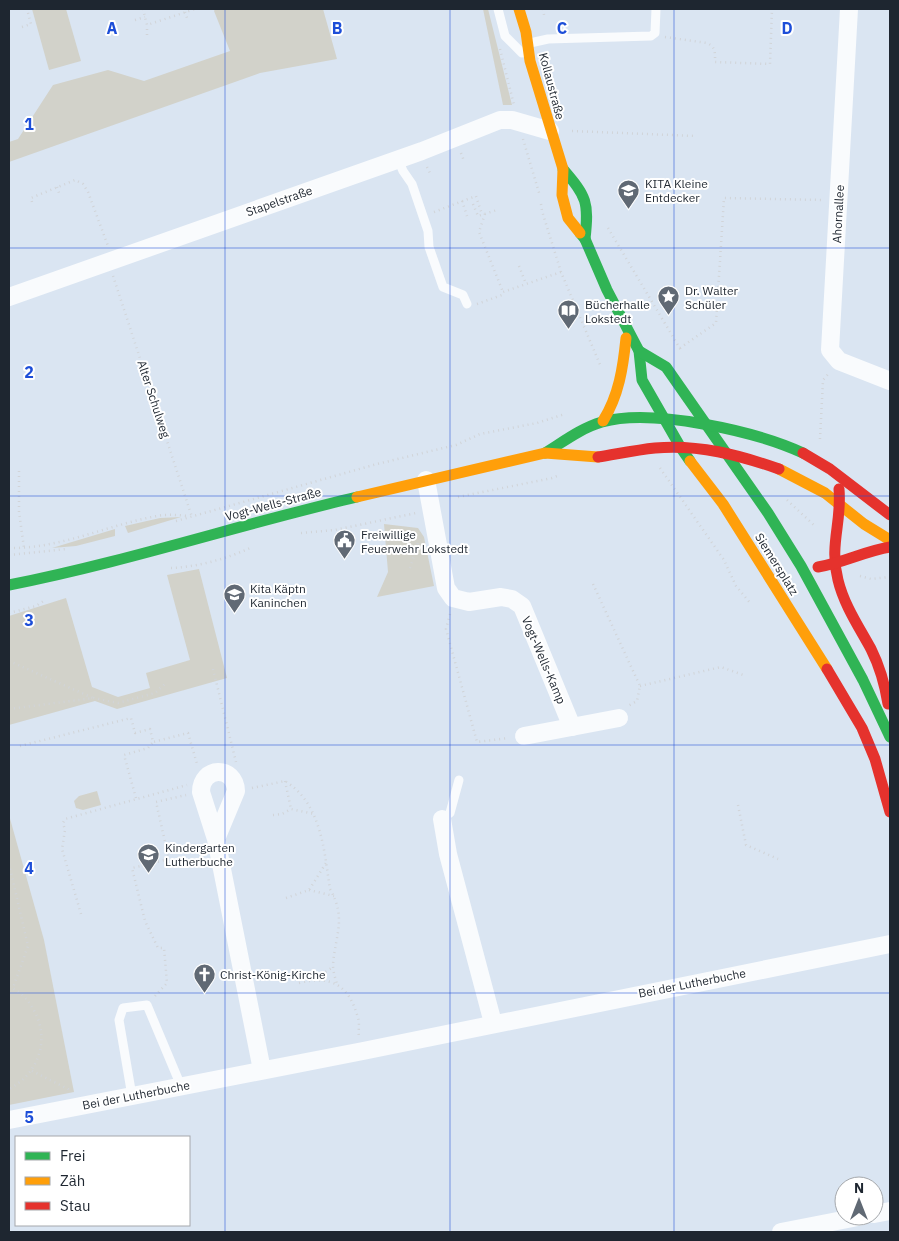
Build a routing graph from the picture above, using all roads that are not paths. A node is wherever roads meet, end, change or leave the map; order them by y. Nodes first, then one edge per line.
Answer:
1 (498, 9) edge
2 (519, 9) edge
3 (656, 9) edge
4 (849, 9) edge
5 (527, 44) junction
6 (530, 61) junction
7 (551, 134) junction
8 (398, 159) junction
9 (563, 169) junction
10 (586, 239) junction
11 (9, 297) edge
12 (466, 304) dead end
13 (626, 329) junction
14 (639, 351) junction
15 (890, 381) edge
16 (694, 408) junction
17 (664, 418) junction
18 (602, 422) junction
19 (689, 422) junction
20 (708, 426) junction
21 (678, 443) junction
22 (727, 453) junction
23 (545, 454) junction
24 (829, 468) junction
25 (426, 480) junction
26 (840, 504) junction
27 (890, 515) edge
28 (890, 540) edge
29 (890, 546) edge
30 (756, 554) junction
31 (771, 559) dead end
32 (786, 562) dead end
33 (834, 565) junction
34 (801, 566) junction
35 (9, 585) edge
36 (619, 718) road end
37 (572, 727) junction
38 (890, 735) edge
39 (524, 736) road end
40 (459, 780) dead end
41 (890, 812) edge
42 (442, 818) joint
43 (216, 839) junction
44 (890, 944) edge
45 (493, 1023) junction
46 (262, 1070) junction
47 (181, 1086) junction
48 (132, 1096) junction
49 (9, 1120) edge
50 (834, 1222) edge
51 (781, 1232) edge

1 - 6 lane
2 - 5 main road, Kollaustraße
3 - 5 lane
4 - 15 street, Ahornallee
5 - 6 main road, Kollaustraße
6 - 7 main road, Kollaustraße
7 - 8 street, Stapelstraße
7 - 9 main road, Kollaustraße
8 - 11 street, Stapelstraße
8 - 12 lane
9 - 10 main road, Kollaustraße
9 - 10 main road, Kollaustraße
10 - 13 main road, Kollaustraße
13 - 14 main road, Kollaustraße
13 - 18 main road
14 - 16 main road, Kollaustraße
14 - 17 main road, Kollaustraße
16 - 19 main road
16 - 20 main road, Kollaustraße
17 - 18 main road, Vogt-Wells-Straße
17 - 19 main road, Vogt-Wells-Straße
17 - 21 main road, Siemersplatz
18 - 23 main road, Vogt-Wells-Straße
19 - 20 main road, Vogt-Wells-Straße
19 - 21 main road
20 - 22 main road, Siemersplatz
20 - 24 main road, Vogt-Wells-Straße
21 - 22 main road
21 - 23 main road, Vogt-Wells-Straße
21 - 30 main road, Siemersplatz
22 - 26 main road
22 - 34 main road, Siemersplatz
23 - 25 main road, Vogt-Wells-Straße
24 - 26 main road
24 - 27 main road, Vogt-Wells-Straße
25 - 35 main road, Vogt-Wells-Straße
25 - 37 street, Vogt-Wells-Kamp
26 - 28 main road
26 - 33 main road
29 - 33 main road
30 - 31 main road
30 - 41 main road, Siemersplatz
32 - 34 main road
33 - 34 main road
33 - 38 main road
34 - 38 main road, Siemersplatz
36 - 37 street
37 - 39 street
40 - 42 lane
42 - 45 street
43 - 43 street
43 - 46 street
44 - 45 street, Bei der Lutherbuche
45 - 46 street, Bei der Lutherbuche
46 - 47 street, Bei der Lutherbuche
47 - 48 street, Bei der Lutherbuche
47 - 48 lane
48 - 49 street, Bei der Lutherbuche
50 - 51 street

